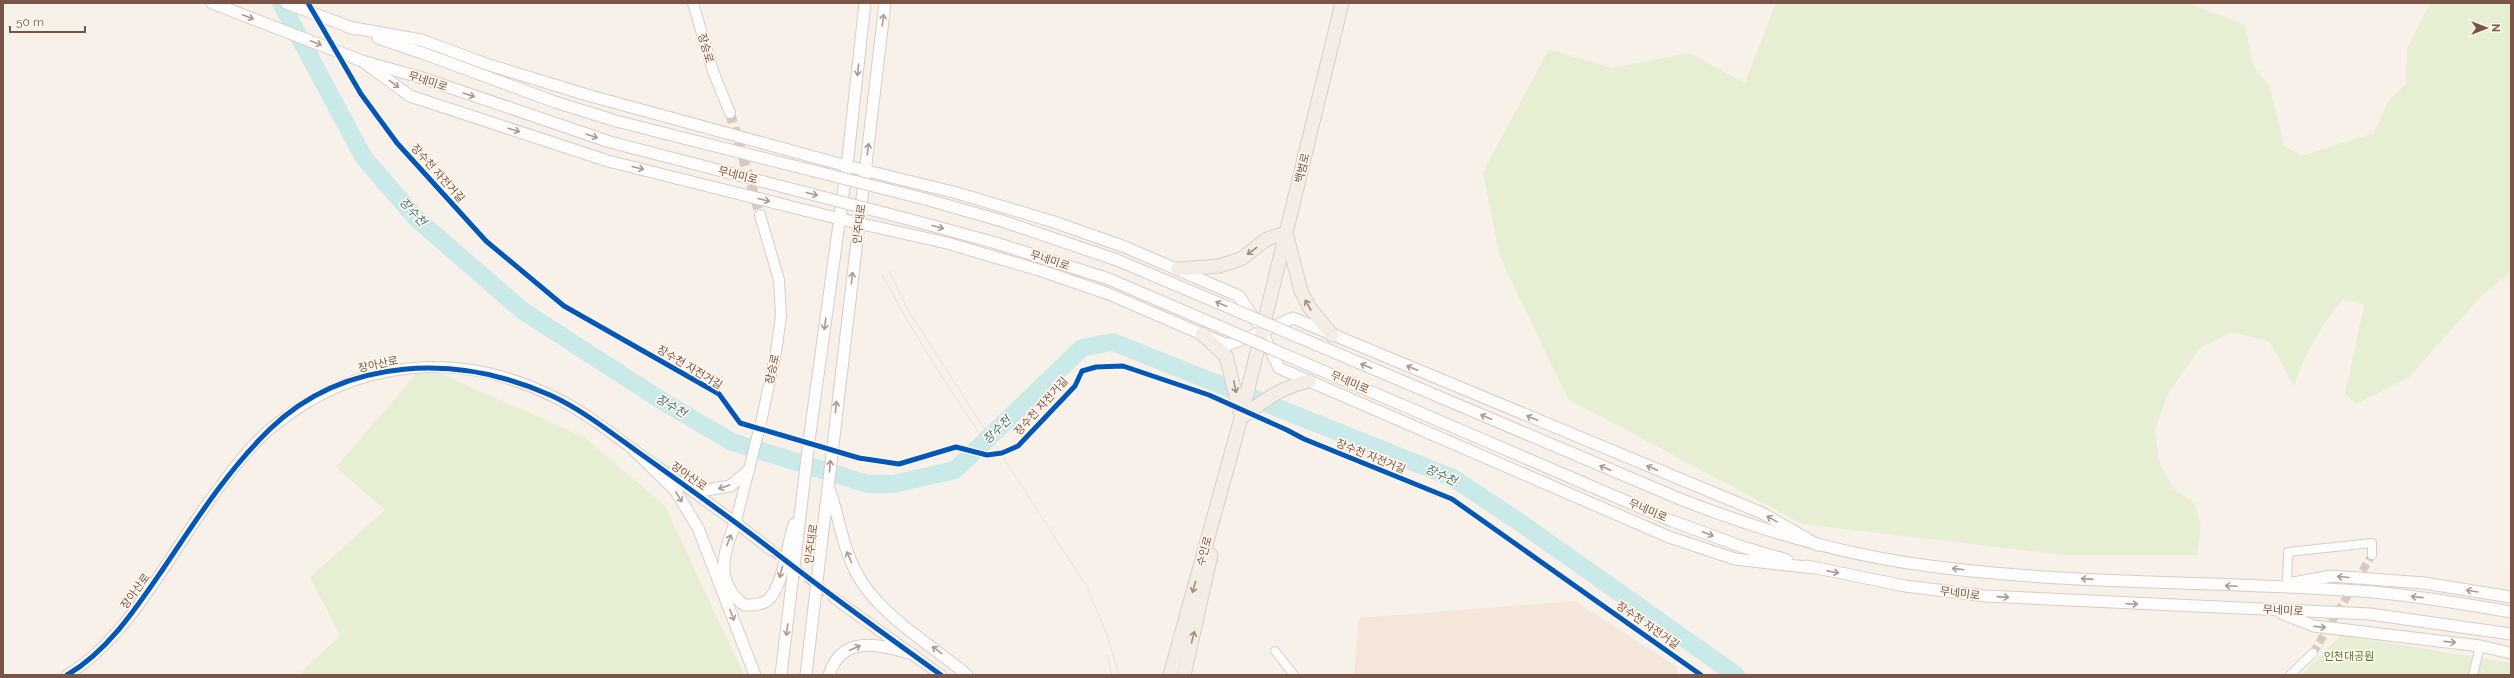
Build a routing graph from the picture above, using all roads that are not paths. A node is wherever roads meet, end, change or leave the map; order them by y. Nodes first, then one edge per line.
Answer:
1 (212, 3) edge
2 (286, 3) edge
3 (693, 3) edge
4 (865, 3) edge
5 (885, 3) edge
6 (1342, 3) edge
7 (348, 27) junction
8 (362, 61) junction
9 (730, 113) tunnel mouth
10 (847, 166) junction
11 (866, 170) junction
12 (760, 215) tunnel mouth
13 (840, 219) junction
14 (859, 222) junction
15 (1286, 233) junction
16 (1178, 269) junction
17 (1262, 332) junction
18 (1202, 334) junction
19 (1332, 335) junction
20 (1309, 381) junction
21 (1239, 423) junction
22 (633, 449) junction
23 (750, 465) junction
24 (805, 480) junction
25 (828, 486) junction
26 (694, 492) junction
27 (736, 522) junction
28 (1818, 545) junction
29 (771, 550) tunnel mouth
30 (2372, 554) dead end
31 (1814, 568) junction
32 (2287, 584) junction
33 (2270, 588) junction
34 (2511, 597) edge
35 (834, 598) tunnel mouth
36 (2271, 609) junction
37 (2511, 612) edge
38 (2511, 634) edge
39 (2480, 646) junction
40 (1275, 651) dead end
41 (2313, 653) tunnel mouth
42 (2511, 653) edge
43 (912, 654) junction
44 (67, 675) edge
45 (755, 675) edge
46 (781, 675) edge
47 (806, 675) edge
48 (829, 675) edge
49 (941, 675) edge
50 (967, 675) edge
51 (1170, 675) edge
52 (1184, 675) edge
53 (1294, 675) edge
54 (2290, 675) edge
55 (2472, 675) edge

1 -> 8 main road, 무네미로
2 - 7 main road, 무네미로
3 - 9 street, 장승로
4 -> 10 main road, 인주대로
11 -> 5 main road, 인주대로
6 - 15 main road, 백범로
7 - 10 main road
28 -> 7 main road, 무네미로, bridge
8 -> 13 main road
8 -> 31 main road, 무네미로, bridge
10 - 11 main road
10 - 13 main road, 인주대로
11 - 14 main road, 인주대로
11 - 16 main road
12 - 23 street, 장승로
13 - 14 main road
13 -> 24 main road, 인주대로
14 - 18 main road
25 -> 14 main road, 인주대로
15 -> 16 main road
15 - 17 main road, 백범로
19 -> 15 main road
16 - 17 main road
17 - 18 main road
17 - 19 main road
17 - 20 main road
17 - 21 main road, 수인로
18 -> 21 main road
28 -> 19 main road
20 - 21 main road
20 - 31 main road
21 -> 51 main road, 수인로
52 -> 21 main road, 수인로
22 - 26 street, 장아산로
22 - 44 street, 장아산로
22 -> 45 main road
23 -> 26 main road
23 - 27 street, 장승로
24 -> 27 main road
24 -> 46 main road, 인주대로
25 - 47 main road, 인주대로
50 -> 25 main road
26 - 27 street, 장아산로
27 - 29 street, 장아산로
33 -> 28 main road, 무네미로
30 - 32 street
31 -> 36 main road, 무네미로
32 - 33 main road
34 -> 32 main road
37 -> 33 main road, 무네미로
35 - 43 street
36 - 38 main road, 무네미로
36 -> 39 main road
39 - 42 main road
39 - 55 street
40 - 53 street
41 - 54 street
48 -> 43 main road
43 - 49 street

